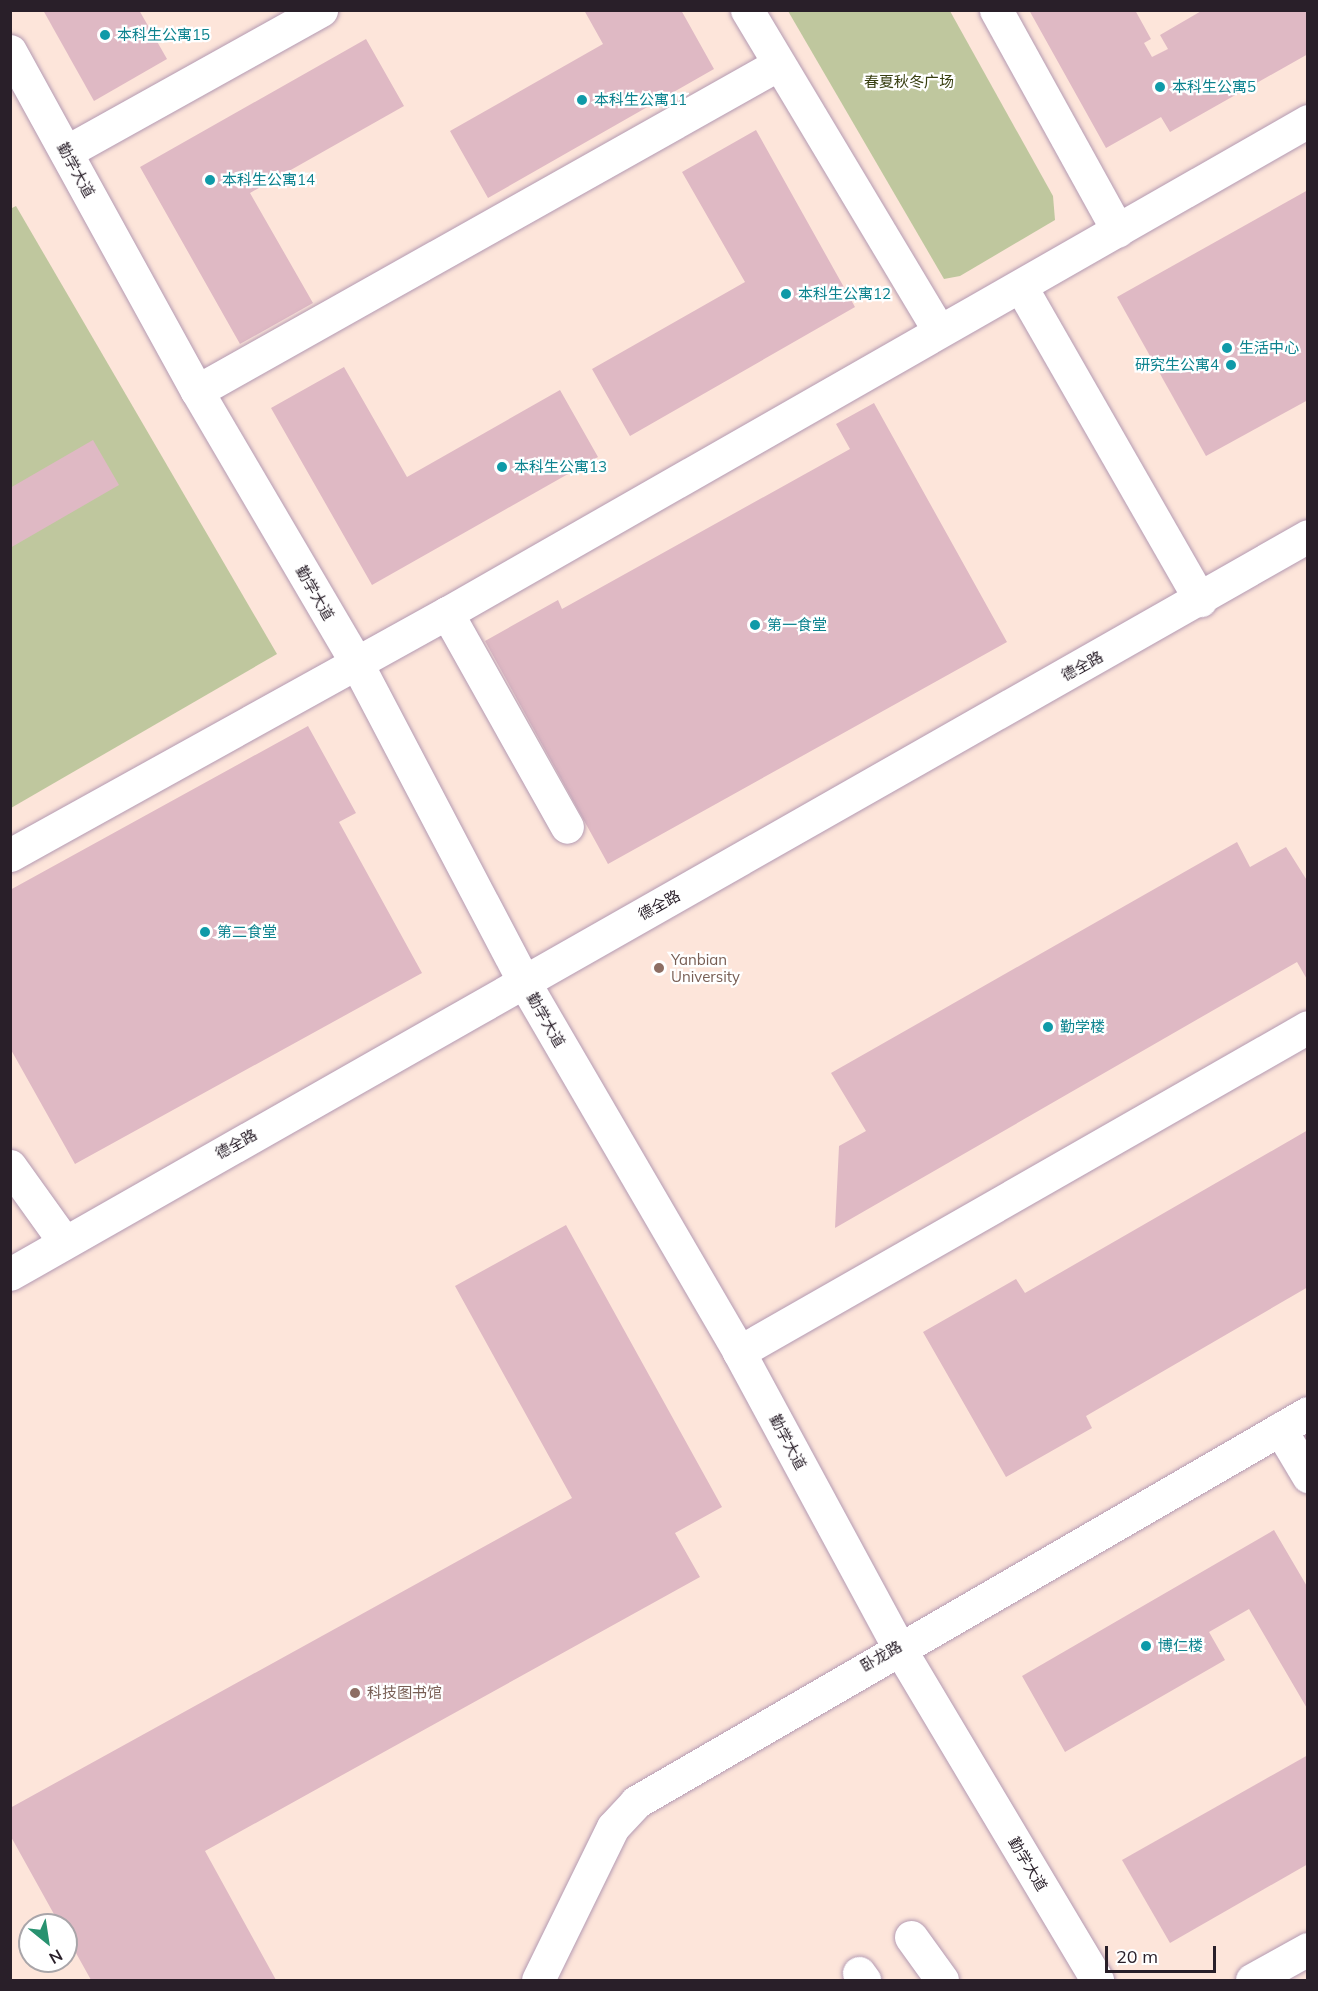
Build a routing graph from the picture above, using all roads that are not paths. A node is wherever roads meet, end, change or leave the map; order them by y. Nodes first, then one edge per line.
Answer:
1 (321, 10) edge
2 (747, 10) edge
3 (996, 10) edge
4 (10, 51) edge
5 (777, 65) junction
6 (1308, 121) edge
7 (66, 152) junction
8 (1118, 231) junction
9 (1021, 287) junction
10 (937, 328) junction
11 (197, 391) junction
12 (1308, 536) edge
13 (1200, 600) junction
14 (447, 613) junction
15 (354, 660) junction
16 (567, 827) dead end
17 (10, 855) edge
18 (524, 982) junction
19 (1308, 1027) edge
20 (10, 1166) edge
21 (63, 1240) junction
22 (10, 1274) edge
23 (739, 1352) junction
24 (1294, 1421) edge
25 (1308, 1476) edge
26 (898, 1646) junction
27 (911, 1937) dead end
28 (1308, 1949) edge
29 (538, 1980) edge
30 (942, 1980) edge
31 (1097, 1980) edge
32 (1252, 1980) edge

1 - 7 lane
2 - 5 lane
3 - 8 lane
4 - 7 lane, 勤学大道
5 - 10 lane
5 - 11 lane
6 - 8 lane
7 - 11 lane, 勤学大道
8 - 9 lane
9 - 10 lane
9 - 13 lane
10 - 14 lane
11 - 15 lane, 勤学大道
12 - 13 lane, 德全路
13 - 18 lane, 德全路
14 - 15 lane
14 - 16 lane
15 - 17 lane
15 - 18 lane, 勤学大道
18 - 21 lane, 德全路
18 - 23 lane, 勤学大道
19 - 23 lane
20 - 21 lane
21 - 22 lane, 德全路
23 - 26 lane, 勤学大道
24 - 25 lane
24 - 26 lane, 卧龙路
26 - 29 lane, 卧龙路
26 - 31 lane, 勤学大道
27 - 30 lane
28 - 32 lane

